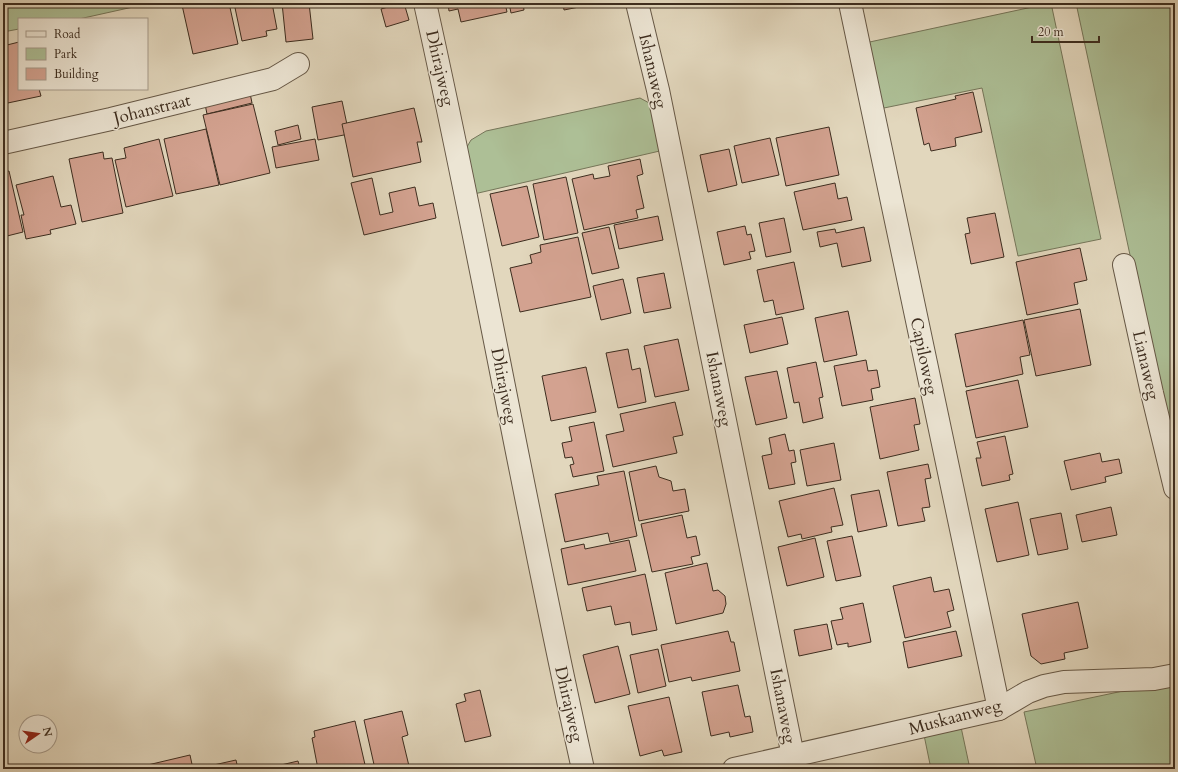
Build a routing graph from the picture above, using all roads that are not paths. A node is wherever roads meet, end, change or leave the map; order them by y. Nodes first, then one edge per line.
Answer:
1 (425, 3) edge
2 (850, 3) edge
3 (639, 12) edge
4 (298, 64) dead end
5 (3, 143) edge
6 (1124, 266) dead end
7 (1175, 488) edge
8 (1175, 675) edge
9 (999, 709) junction
10 (793, 756) junction
11 (583, 769) edge
12 (734, 769) edge

1 - 11 street, Dhirajweg
2 - 9 street, Capiloweg
3 - 10 street, Ishanaweg
4 - 5 street, Johanstraat
6 - 7 street, Lianaweg
8 - 9 street, Muskaanweg
9 - 10 street, Muskaanweg
10 - 12 street, Muskaanweg

